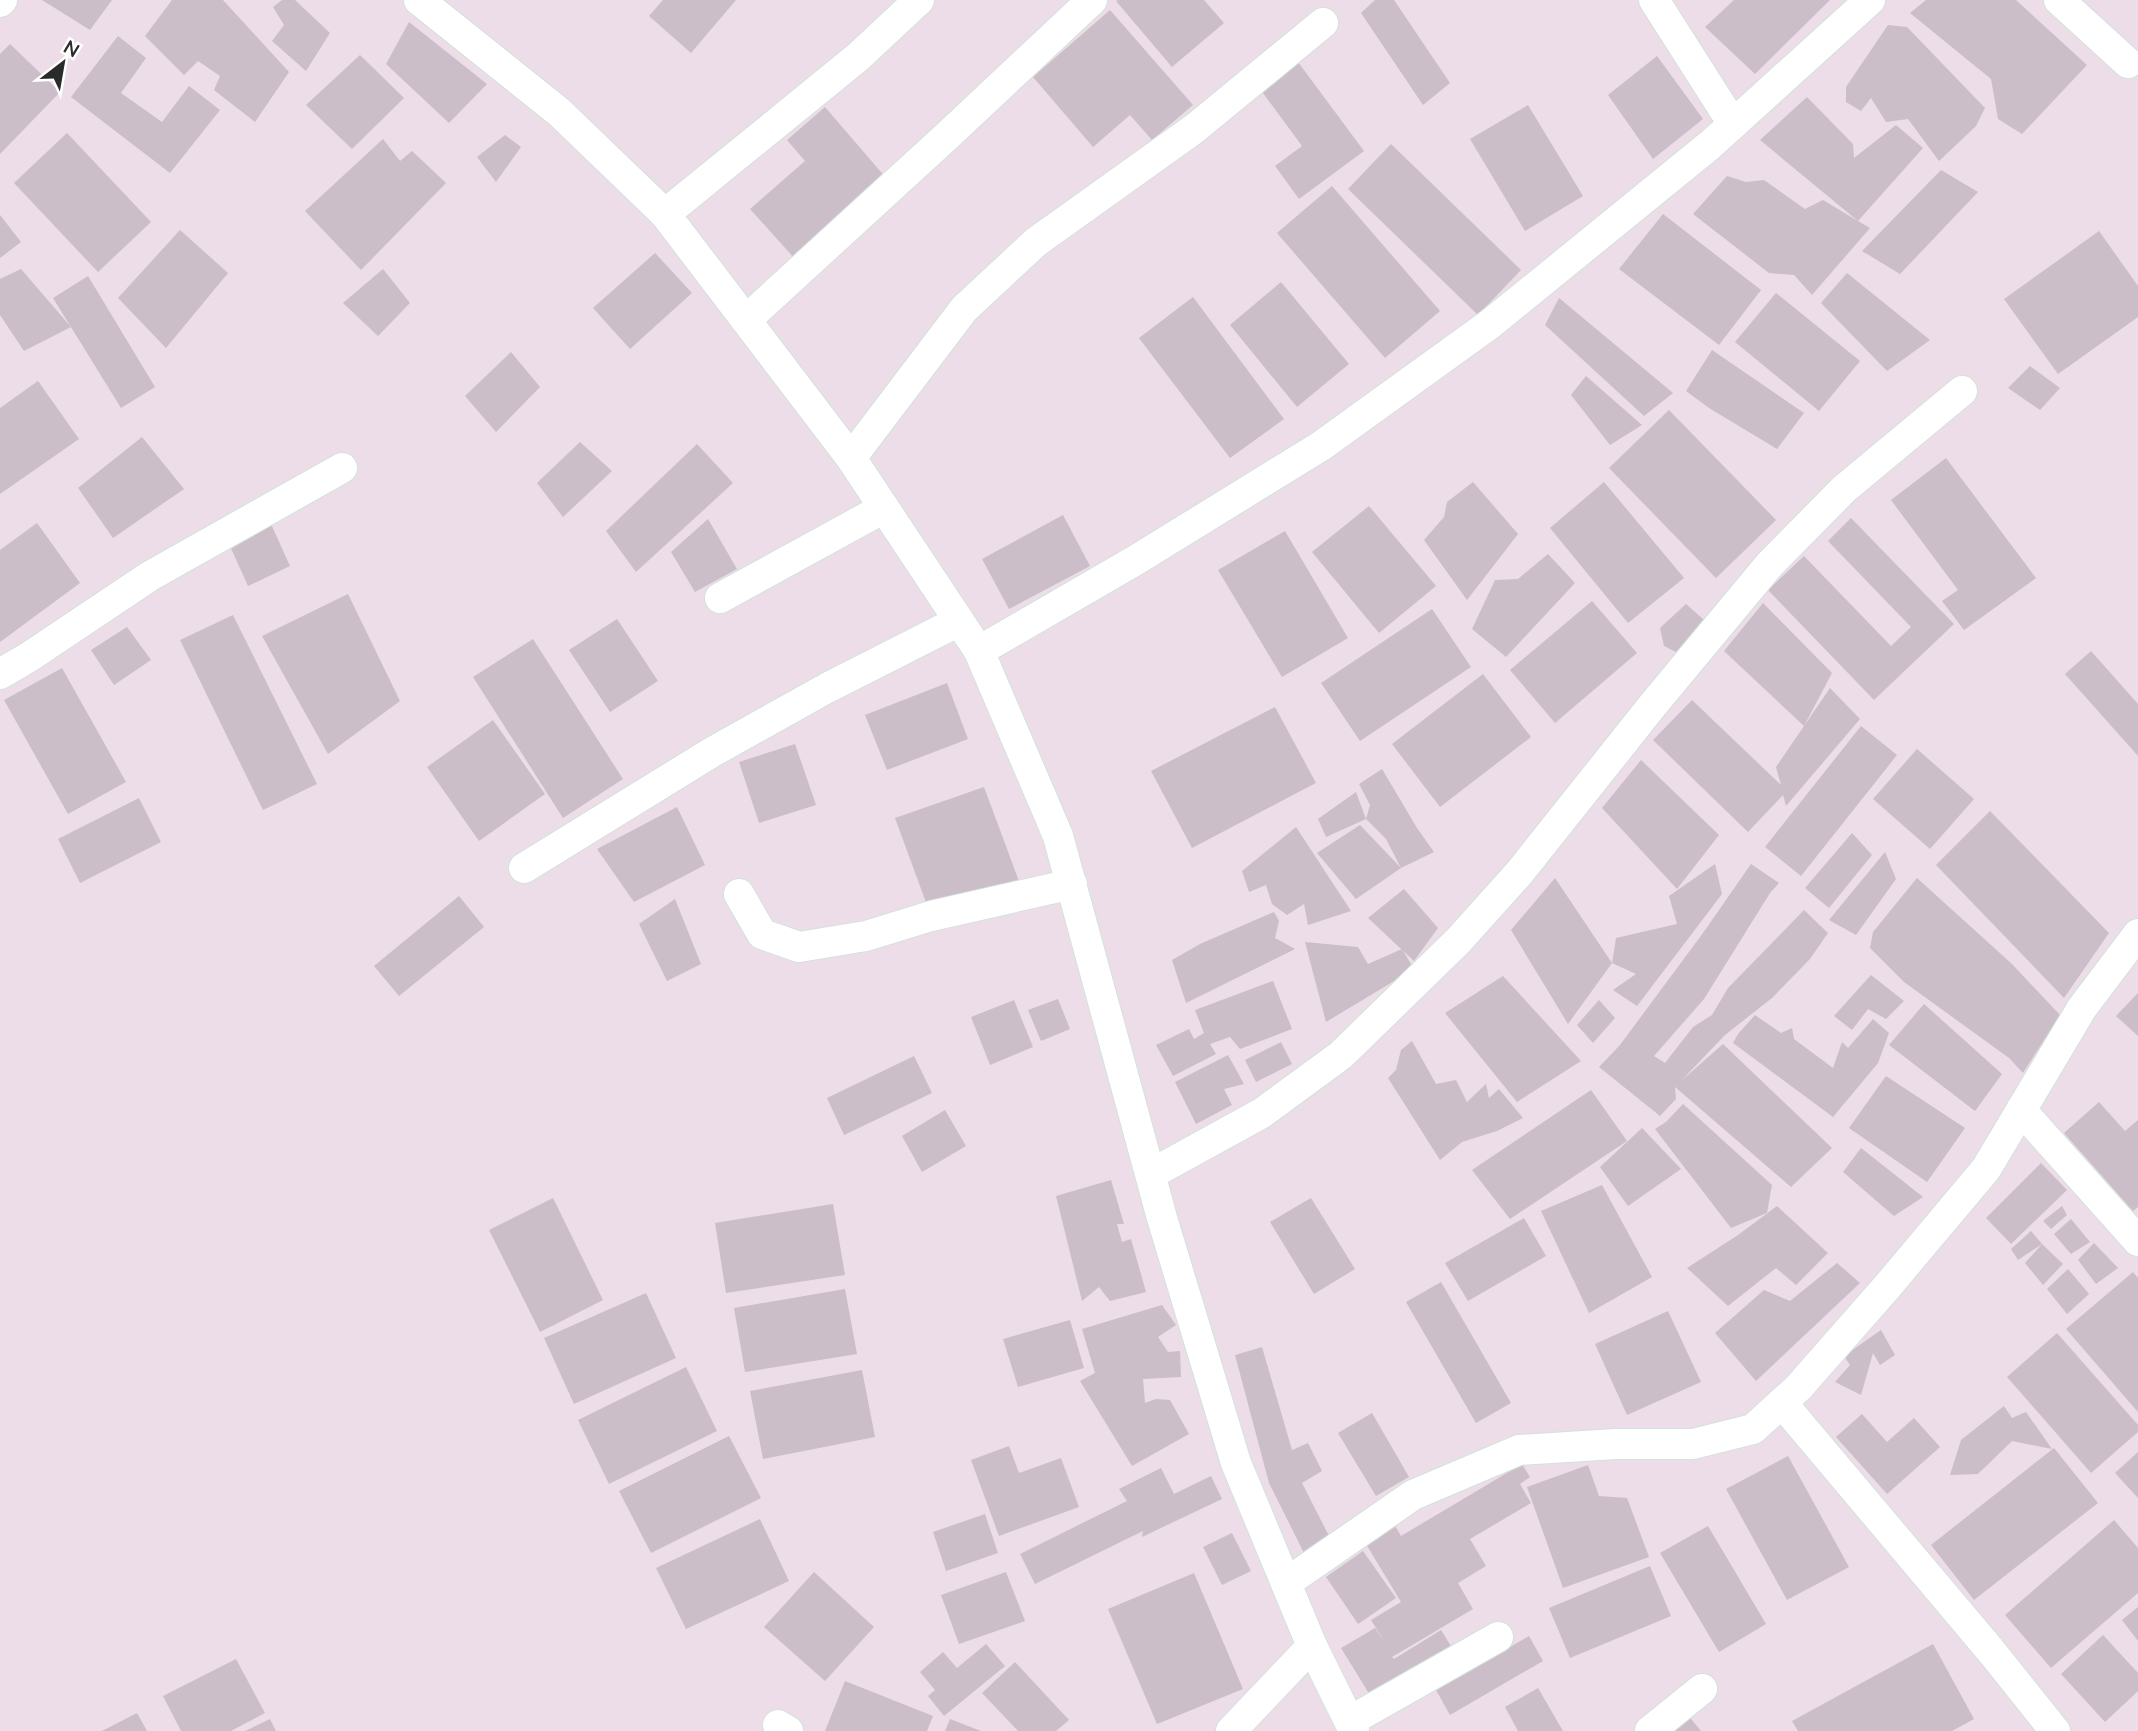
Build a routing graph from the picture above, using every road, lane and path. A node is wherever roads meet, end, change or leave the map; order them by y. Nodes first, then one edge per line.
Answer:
1 (419, 0) edge
2 (919, 0) edge
3 (1092, 0) edge
4 (1654, 0) edge
5 (1870, 0) edge
6 (2059, 0) edge
7 (1323, 23) dead end
8 (2128, 63) dead end
9 (1733, 124) junction
10 (665, 214) junction
11 (746, 320) junction
12 (1962, 391) dead end
13 (851, 458) junction
14 (342, 468) dead end
15 (884, 508) junction
16 (720, 598) dead end
17 (959, 621) junction
18 (979, 651) junction
19 (0, 674) edge
20 (524, 868) dead end
21 (1072, 884) junction
22 (739, 894) dead end
23 (2138, 934) edge
24 (2021, 1110) junction
25 (1151, 1174) junction
26 (2138, 1241) edge
27 (1782, 1403) junction
28 (1286, 1583) junction
29 (1498, 1637) dead end
30 (1312, 1646) junction
31 (1702, 1689) dead end
32 (1352, 1726) edge
33 (1231, 1731) edge
34 (1650, 1731) edge
35 (2055, 1731) edge

1 - 10 street
2 - 10 street
3 - 11 street
4 - 9 street
5 - 9 street
6 - 8 street
7 - 13 street
9 - 18 street
10 - 11 street
11 - 13 street
12 - 25 street
13 - 15 street
14 - 19 street
15 - 16 street
15 - 17 street
17 - 18 street
17 - 20 street
18 - 21 street
21 - 22 street
21 - 25 street
23 - 24 street
24 - 26 street
24 - 27 street
25 - 28 street
27 - 28 street
27 - 35 street
28 - 30 street
29 - 32 street
30 - 32 street
30 - 33 street
31 - 34 street

